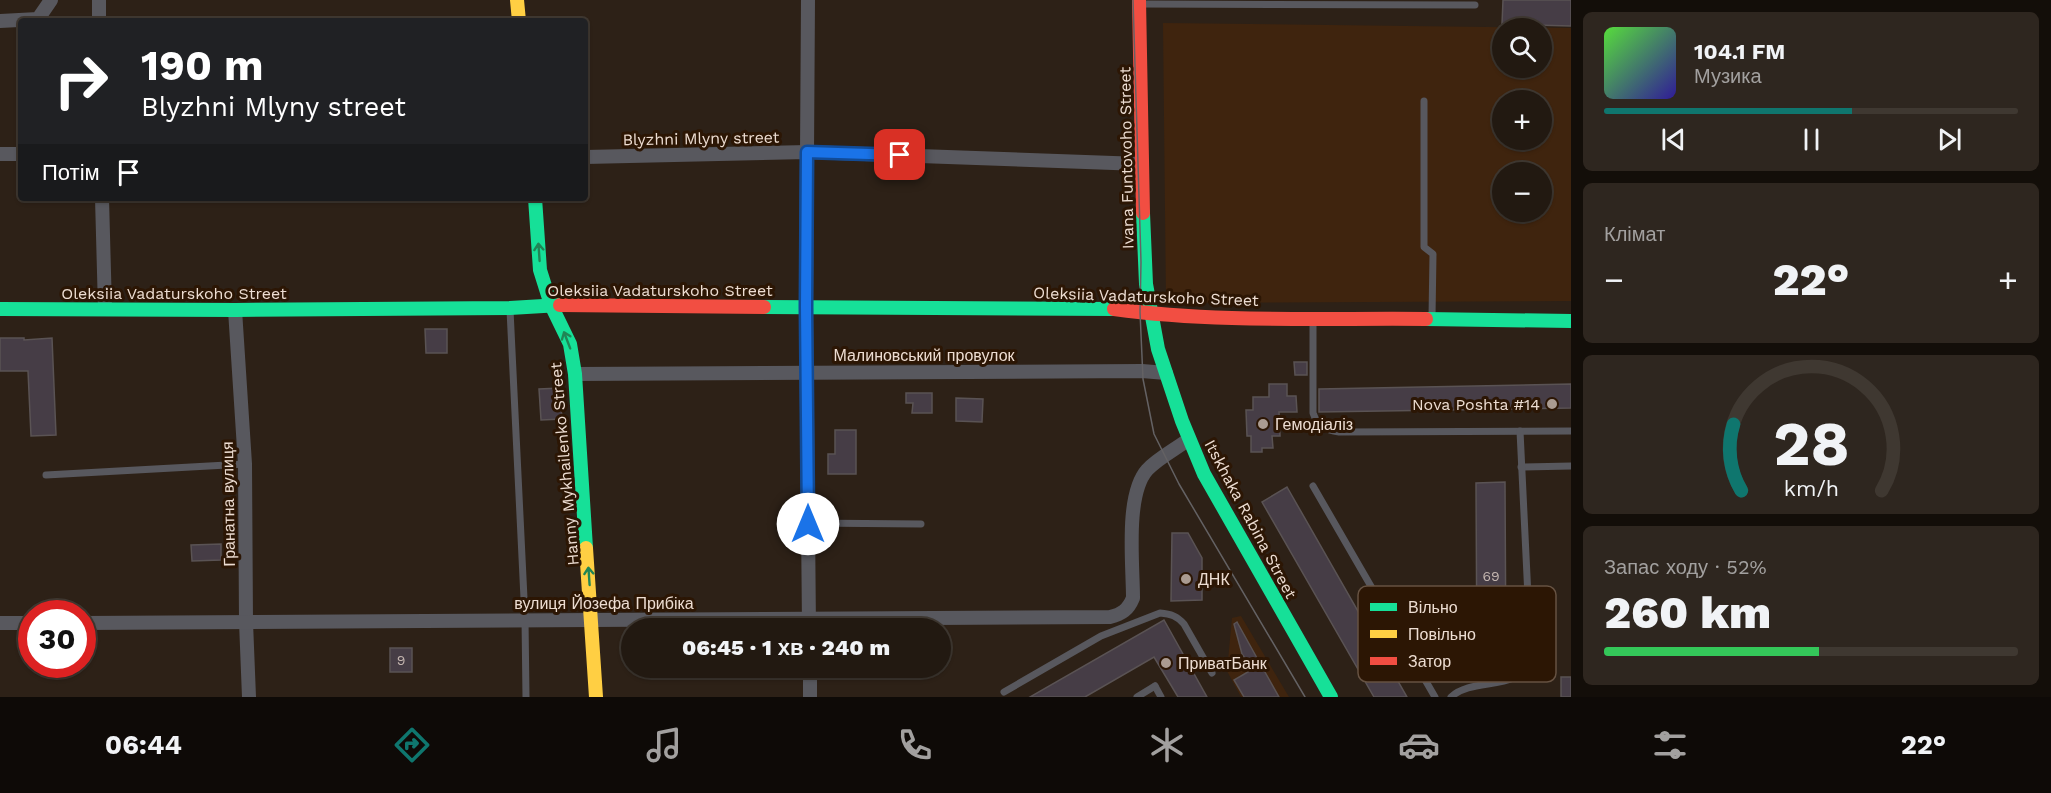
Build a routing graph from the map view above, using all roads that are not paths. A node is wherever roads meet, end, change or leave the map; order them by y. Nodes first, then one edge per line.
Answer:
1 (51, 0) edge
2 (99, 0) edge
3 (517, 0) edge
4 (808, 0) edge
5 (1139, 2) edge
6 (1475, 4) dead end
7 (39, 18) edge
8 (99, 18) edge
9 (519, 18) edge
10 (0, 21) edge
11 (18, 21) edge
12 (1424, 101) dead end
13 (807, 152) junction
14 (0, 154) edge
15 (18, 154) edge
16 (588, 157) edge
17 (1141, 164) junction
18 (102, 201) edge
19 (535, 201) edge
20 (550, 305) junction
21 (806, 307) junction
22 (510, 308) junction
23 (0, 309) edge
24 (105, 309) junction
25 (235, 310) junction
26 (1150, 314) junction
27 (1313, 319) junction
28 (1432, 320) junction
29 (1571, 321) edge
30 (808, 372) junction
31 (1166, 373) junction
32 (575, 374) junction
33 (1520, 431) junction
34 (1571, 431) edge
35 (1189, 440) junction
36 (245, 464) junction
37 (1571, 466) edge
38 (1521, 467) junction
39 (46, 475) dead end
40 (1313, 486) dead end
41 (808, 524) junction
42 (921, 524) dead end
43 (1371, 586) edge
44 (1527, 586) edge
45 (1127, 609) junction
46 (809, 618) edge
47 (525, 619) junction
48 (592, 620) junction
49 (621, 621) edge
50 (951, 621) edge
51 (246, 622) junction
52 (0, 623) edge
53 (18, 623) edge
54 (96, 623) edge
55 (1125, 626) junction
56 (1212, 673) dead end
57 (810, 678) edge
58 (1426, 682) edge
59 (1498, 682) edge
60 (1155, 686) junction
61 (1004, 692) dead end
62 (249, 697) edge
63 (526, 697) edge
64 (596, 697) edge
65 (810, 697) edge
66 (1137, 697) edge
67 (1153, 697) edge
68 (1161, 697) edge
69 (1331, 697) edge
70 (1435, 697) edge
71 (1451, 697) edge

1 - 7 street
2 - 8 street
3 - 9 main road
4 - 13 street
5 - 6 lane
5 - 17 main road, Ivana Funtovoho Street
10 - 11 street
12 - 28 lane
13 - 16 street, Blyzhni Mlyny street
13 - 17 street, Blyzhni Mlyny street
13 - 21 street
14 - 15 street
17 - 26 main road, Ivana Funtovoho Street
18 - 24 street
20 -> 19 main road, Hanny Mykhailenko Street
20 - 21 main road, Oleksiia Vadaturskoho Street
20 - 22 main road, Oleksiia Vadaturskoho Street
32 -> 20 main road, Hanny Mykhailenko Street
21 - 26 main road, Oleksiia Vadaturskoho Street
21 - 30 street
22 - 25 main road, Oleksiia Vadaturskoho Street
22 - 47 lane
23 - 24 main road, Oleksiia Vadaturskoho Street
24 - 25 main road, Oleksiia Vadaturskoho Street
25 - 36 street, Гранатна вулиця
26 - 27 main road, Oleksiia Vadaturskoho Street
26 - 31 main road, Itskhaka Rabina Street
27 - 28 main road, Oleksiia Vadaturskoho Street
27 - 33 lane
28 - 29 main road, Oleksiia Vadaturskoho Street
30 - 31 street, Малиновський провулок
30 - 32 street, Малиновський провулок
30 - 41 street
31 - 35 main road, Itskhaka Rabina Street
48 -> 32 main road, Hanny Mykhailenko Street
33 - 34 lane
33 - 38 lane
35 - 45 street
35 - 69 main road, Itskhaka Rabina Street
36 - 39 lane
36 - 51 street, Гранатна вулиця
37 - 38 lane
38 - 44 lane
40 - 43 lane
41 - 42 lane
41 - 46 street
45 - 50 street, вулиця Йозефа Прибіка
45 - 55 lane
47 - 48 street, вулиця Йозефа Прибіка
47 - 51 street, вулиця Йозефа Прибіка
47 - 63 lane
48 - 49 street, вулиця Йозефа Прибіка
48 - 64 main road, Hanny Mykhailenko Street
51 - 54 street, вулиця Йозефа Прибіка
51 - 62 street, Гранатна вулиця
52 - 53 street
55 - 56 lane
55 - 61 lane
57 - 65 street
58 - 70 lane
59 - 71 lane
60 - 66 lane
60 - 67 lane
60 - 68 lane

